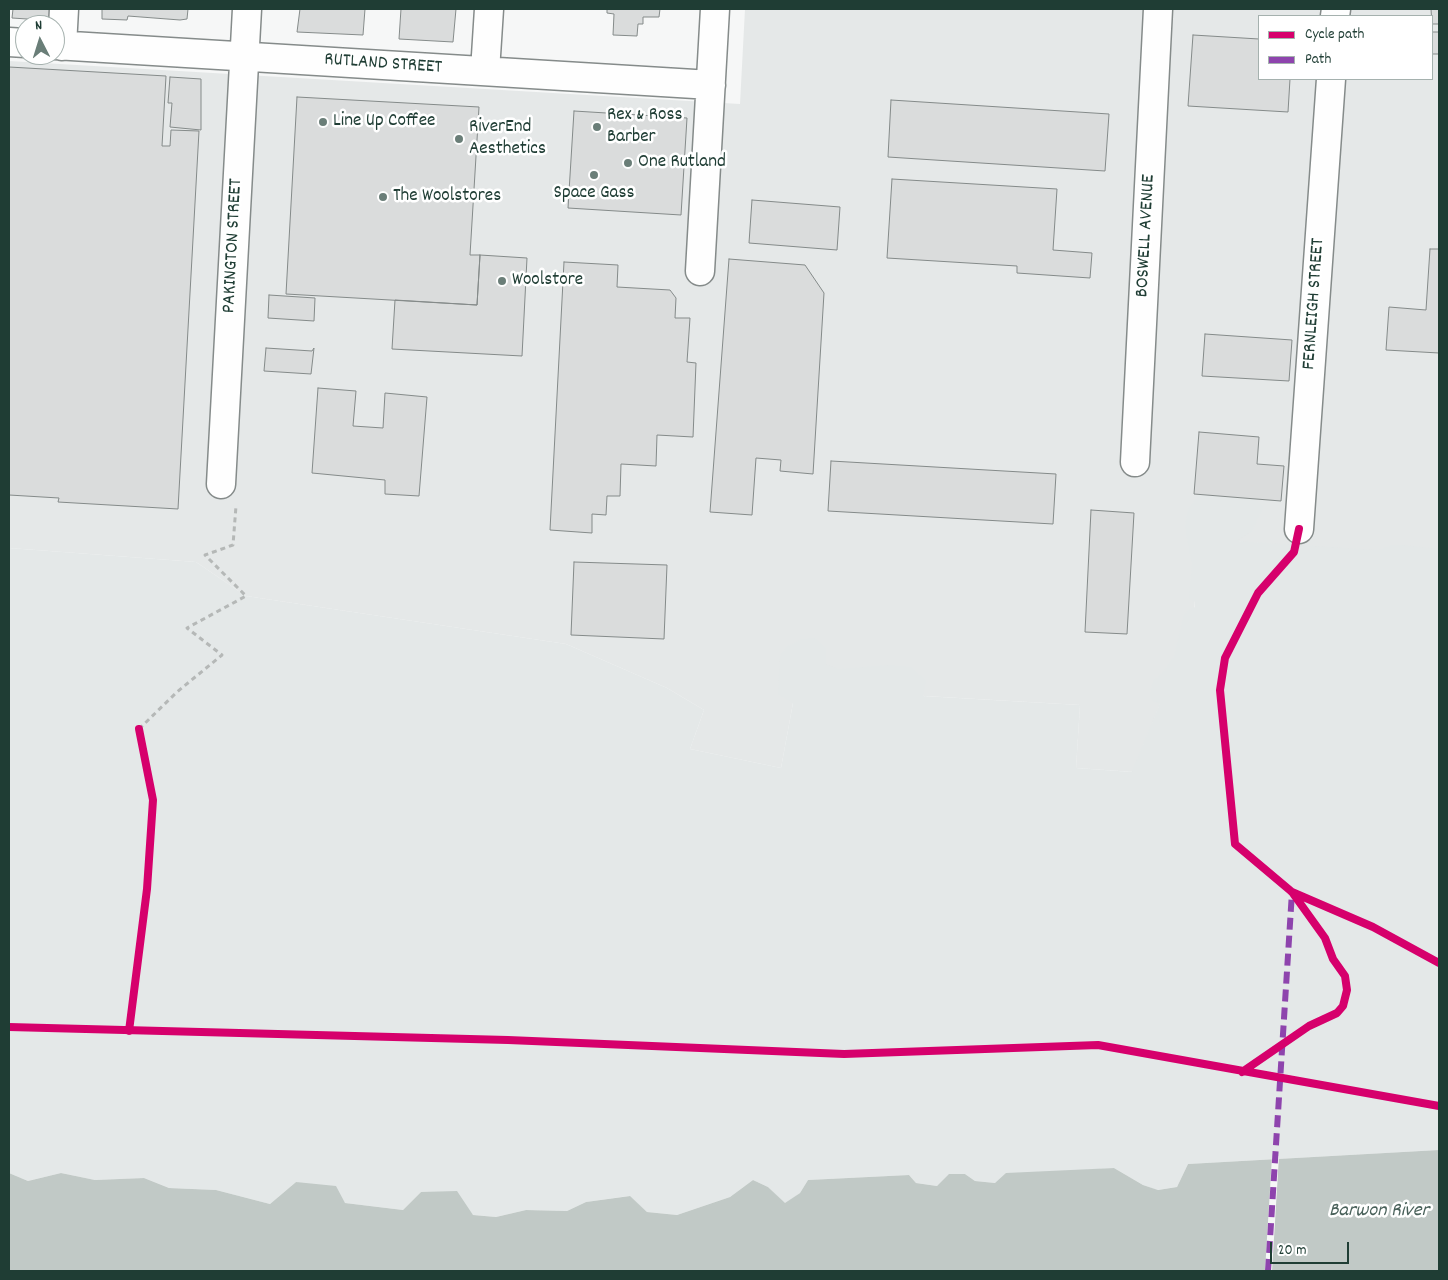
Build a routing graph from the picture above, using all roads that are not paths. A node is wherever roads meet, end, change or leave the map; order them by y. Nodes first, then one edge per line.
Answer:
1 (247, 9) edge
2 (489, 9) edge
3 (715, 9) edge
4 (1158, 9) edge
5 (65, 45) edge
6 (244, 56) junction
7 (485, 71) junction
8 (1331, 80) edge
9 (711, 85) junction
10 (700, 271) dead end
11 (1135, 462) dead end
12 (221, 484) road end
13 (1299, 529) dead end

1 - 6 street, PAKINGTON STREET
2 - 7 street
3 - 9 street
4 - 11 street, BOSWELL AVENUE
5 - 6 street, RUTLAND STREET
6 - 7 street, RUTLAND STREET
6 - 12 street, PAKINGTON STREET
7 - 9 street, RUTLAND STREET
8 - 13 street, FERNLEIGH STREET
9 - 10 street

